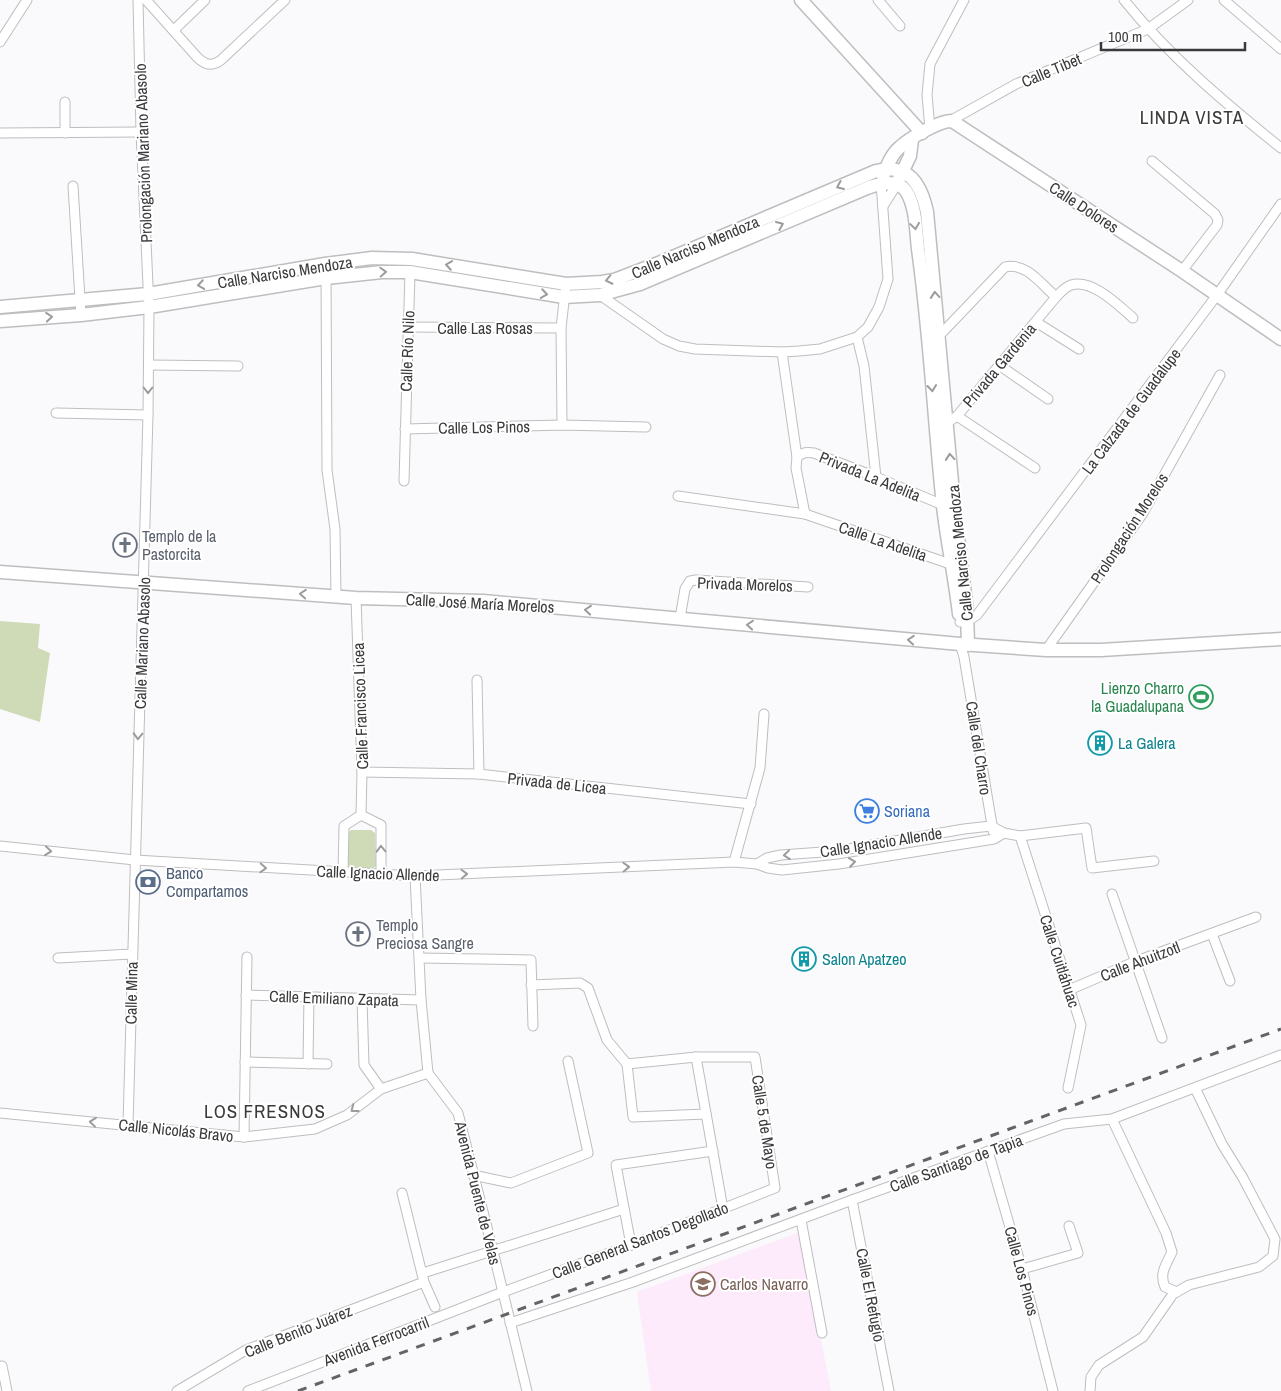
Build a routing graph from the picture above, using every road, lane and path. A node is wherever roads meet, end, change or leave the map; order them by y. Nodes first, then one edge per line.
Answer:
1 (27, 0) edge
2 (138, 0) edge
3 (146, 0) edge
4 (206, 0) edge
5 (285, 0) edge
6 (801, 0) edge
7 (878, 0) edge
8 (964, 0) edge
9 (1124, 0) edge
10 (1188, 0) edge
11 (1224, 0) edge
12 (900, 26) dead end
13 (1148, 29) junction
14 (174, 30) junction
15 (0, 42) edge
16 (1281, 49) edge
17 (65, 102) dead end
18 (950, 121) junction
19 (141, 132) junction
20 (0, 133) edge
21 (65, 133) junction
22 (921, 134) junction
23 (1281, 148) edge
24 (1152, 161) dead end
25 (886, 168) junction
26 (903, 171) junction
27 (881, 183) junction
28 (897, 184) junction
29 (72, 186) dead end
30 (1281, 204) edge
31 (883, 206) junction
32 (325, 264) junction
33 (927, 269) junction
34 (1182, 271) junction
35 (410, 272) junction
36 (326, 278) junction
37 (565, 290) junction
38 (600, 295) junction
39 (1217, 295) junction
40 (1056, 297) junction
41 (149, 300) junction
42 (80, 301) junction
43 (0, 307) edge
44 (81, 314) junction
45 (1133, 318) dead end
46 (0, 321) edge
47 (1036, 322) junction
48 (408, 327) junction
49 (561, 328) junction
50 (856, 337) junction
51 (938, 337) junction
52 (1281, 339) edge
53 (1079, 349) dead end
54 (782, 352) junction
55 (149, 364) junction
56 (999, 365) junction
57 (238, 366) dead end
58 (1220, 375) dead end
59 (1048, 398) dead end
60 (56, 413) dead end
61 (148, 414) junction
62 (947, 421) junction
63 (562, 426) junction
64 (646, 427) dead end
65 (405, 430) junction
66 (797, 457) junction
67 (1035, 468) dead end
68 (876, 477) junction
69 (404, 481) dead end
70 (678, 496) dead end
71 (943, 506) junction
72 (805, 514) junction
73 (956, 566) junction
74 (0, 572) edge
75 (144, 583) junction
76 (808, 587) dead end
77 (336, 596) junction
78 (356, 598) junction
79 (680, 618) junction
80 (968, 619) junction
81 (1281, 639) edge
82 (964, 649) junction
83 (1046, 650) junction
84 (477, 680) dead end
85 (764, 714) dead end
86 (362, 772) junction
87 (479, 774) junction
88 (751, 804) junction
89 (360, 815) junction
90 (992, 826) junction
91 (1004, 833) junction
92 (1020, 836) junction
93 (994, 839) junction
94 (0, 846) edge
95 (135, 860) junction
96 (1154, 861) dead end
97 (734, 862) junction
98 (757, 864) junction
99 (343, 873) junction
100 (381, 873) junction
101 (415, 876) junction
102 (1112, 894) dead end
103 (1256, 917) dead end
104 (1212, 934) junction
105 (132, 954) junction
106 (247, 957) dead end
107 (58, 958) dead end
108 (420, 958) junction
109 (1134, 962) junction
110 (1230, 981) dead end
111 (531, 985) junction
112 (1069, 990) junction
113 (246, 995) junction
114 (309, 997) junction
115 (362, 999) junction
116 (421, 1000) junction
117 (533, 1026) dead end
118 (1162, 1038) dead end
119 (1281, 1055) edge
120 (696, 1057) junction
121 (568, 1060) dead end
122 (246, 1062) junction
123 (308, 1064) junction
124 (327, 1064) dead end
125 (627, 1064) junction
126 (428, 1072) junction
127 (1068, 1088) dead end
128 (1195, 1088) junction
129 (381, 1089) junction
130 (0, 1113) edge
131 (706, 1114) junction
132 (1112, 1119) junction
133 (128, 1125) junction
134 (244, 1137) junction
135 (713, 1151) junction
136 (988, 1151) junction
137 (473, 1175) junction
138 (775, 1188) joint
139 (402, 1192) dead end
140 (852, 1200) junction
141 (624, 1208) junction
142 (724, 1209) junction
143 (801, 1220) junction
144 (1069, 1226) dead end
145 (632, 1244) junction
146 (493, 1251) junction
147 (1022, 1269) junction
148 (424, 1277) junction
149 (503, 1292) junction
150 (1178, 1292) junction
151 (434, 1307) dead end
152 (510, 1324) junction
153 (822, 1333) dead end
154 (2, 1366) dead end
155 (7, 1391) edge
156 (177, 1391) edge
157 (248, 1391) edge
158 (526, 1391) edge
159 (889, 1391) edge
160 (1053, 1391) edge
161 (1090, 1391) edge

1 - 15 street
2 - 19 street, Prolongación Mariano Abasolo
3 - 14 street
4 - 14 street
5 - 14 street
6 - 22 street
7 - 12 street
8 - 22 street
9 - 13 street
10 - 13 street, Calle Tibet
11 - 16 street
13 - 18 street, Calle Tibet
13 - 23 street
17 - 21 street
18 - 22 street, Calle Tibet
18 - 34 street, Calle Dolores
19 - 21 street
19 - 41 street, Prolongación Mariano Abasolo
20 - 21 street
22 - 25 street, Calle Tibet
22 - 26 street
24 - 34 street
25 - 26 street
25 - 27 street, Calle Tibet
25 -> 37 street, Calle Narciso Mendoza
26 - 28 street
26 - 33 street, Calle Narciso Mendoza
27 - 28 street, Calle Narciso Mendoza
27 - 31 street
38 -> 27 street, Calle Narciso Mendoza
28 - 31 street
28 -> 33 street, Calle Narciso Mendoza
29 - 42 street
30 - 39 street, La Calzada de Guadalupe
31 - 50 street
32 - 36 street
37 -> 32 street, Calle Narciso Mendoza
32 -> 41 street, Calle Narciso Mendoza
51 -> 33 street, Calle Narciso Mendoza
33 -> 62 street, Calle Narciso Mendoza
34 - 39 street, Calle Dolores
36 -> 35 street, Calle Narciso Mendoza
35 -> 37 street, Calle Narciso Mendoza
35 - 48 street, Calle Río Nilo
36 - 41 street, Calle Narciso Mendoza
36 - 77 street
37 - 38 street, Calle Narciso Mendoza
37 - 49 street
38 - 54 street
39 - 52 street, Calle Dolores
39 - 80 street, La Calzada de Guadalupe
40 - 45 street
40 - 47 street, Privada Gardenia
40 - 51 street
41 - 42 street, Calle Narciso Mendoza
41 - 44 street, Calle Narciso Mendoza
41 - 55 street, Calle Mariano Abasolo
42 - 43 street, Calle Narciso Mendoza
42 - 44 street
46 -> 44 street, Calle Narciso Mendoza
47 - 53 street
47 - 56 street, Privada Gardenia
48 - 49 street, Calle Las Rosas
48 - 65 street, Calle Río Nilo
49 - 63 street
50 - 54 street
50 - 68 street
51 - 62 street, Calle Narciso Mendoza
54 - 66 street
55 - 57 street
55 -> 61 street, Calle Mariano Abasolo
56 - 59 street
56 - 62 street, Privada Gardenia
58 - 83 street, Prolongación Morelos
60 - 61 street
61 - 75 street, Calle Mariano Abasolo
62 - 67 street
62 - 71 street, Calle Narciso Mendoza
73 -> 62 street, Calle Narciso Mendoza
63 - 64 street, Calle Los Pinos
63 - 65 street, Calle Los Pinos
65 - 69 street, Calle Río Nilo
66 - 68 street, Privada La Adelita
66 - 72 street
68 - 71 street, Privada La Adelita
70 - 72 street
71 - 73 street, Calle Narciso Mendoza
72 - 73 street, Calle La Adelita
73 - 80 street, Calle Narciso Mendoza
74 - 75 street, Calle José María Morelos
77 -> 75 street, Calle José María Morelos
75 -> 95 street, Calle Mariano Abasolo
76 - 79 street, Privada Morelos
77 - 78 street, Calle José María Morelos
79 -> 78 street, Calle José María Morelos
78 - 86 street, Calle Francisco Licea
82 -> 79 street, Calle José María Morelos
80 - 82 street, Calle Narciso Mendoza
81 - 83 street
82 - 83 street
82 - 90 street, Calle del Charro
84 - 87 street
85 - 88 street
86 - 87 street, Privada de Licea
86 - 89 street, Calle Francisco Licea
87 - 88 street, Privada de Licea
88 - 97 street
89 - 99 street
100 -> 89 street
90 - 91 street
90 - 93 street, Calle del Charro
90 -> 98 street, Calle Ignacio Allende
91 - 92 street
91 - 93 street, Calle Ignacio Allende
92 - 96 street
92 - 112 street, Calle Cuitláhuac
98 -> 93 street, Calle Ignacio Allende
94 -> 95 street, Calle Ignacio Allende
95 -> 99 street, Calle Ignacio Allende
95 - 105 street, Calle Mina
97 - 98 street, Calle Ignacio Allende
101 -> 97 street, Calle Ignacio Allende
99 - 100 street, Calle Ignacio Allende
100 - 101 street, Calle Ignacio Allende
101 - 108 street
102 - 109 street
103 - 104 street, Calle Ahuitzotl
104 - 109 street, Calle Ahuitzotl
104 - 110 street
105 - 107 street
105 - 133 street, Calle Mina
106 - 113 street
108 - 111 street
108 - 116 street
109 - 112 street, Calle Ahuitzotl
109 - 118 street
111 - 117 street
111 - 125 street
112 - 127 street, Calle Cuitláhuac
113 - 114 street, Calle Emiliano Zapata
113 - 122 street
114 - 115 street, Calle Emiliano Zapata
114 - 123 street
115 - 116 street, Calle Emiliano Zapata
115 - 129 street
116 - 126 street
119 - 128 street, Calle Santiago de Tapia
120 - 125 street
120 - 131 street
120 - 138 street, Calle 5 de Mayo
121 - 137 street
122 - 123 street
122 - 134 street
123 - 124 street
125 - 131 street
126 - 129 street, Calle Nicolás Bravo
126 - 137 street, Avenida Puente de Velas
128 - 132 street, Calle Santiago de Tapia
128 - 150 street
129 -> 134 street, Calle Nicolás Bravo
133 -> 130 street, Calle Nicolás Bravo
131 - 135 street
132 - 136 street, Calle Santiago de Tapia
132 - 150 street
133 - 134 street, Calle Nicolás Bravo
135 - 141 street
135 - 142 street
136 - 140 street, Calle Santiago de Tapia
136 - 147 street, Calle Los Pinos
137 - 146 street, Avenida Puente de Velas
138 - 142 street, Calle General Santos Degollado
139 - 148 street
140 - 143 street, Calle Santiago de Tapia
140 - 159 street, Calle El Refugio
141 - 145 street
141 - 146 street, Calle Benito Juárez
142 - 145 street, Calle General Santos Degollado
143 - 152 street, Calle Santiago de Tapia
143 - 153 street
144 - 147 street
145 - 149 street, Calle General Santos Degollado
146 - 148 street, Calle Benito Juárez
146 - 149 street, Avenida Puente de Velas
147 - 160 street, Calle Los Pinos
148 - 151 street
148 - 156 street, Calle Benito Juárez
149 - 152 street, Avenida Puente de Velas
149 - 157 street, Avenida Ferrocarril
150 - 161 street
152 - 158 street, Avenida Puente de Velas
154 - 155 street

